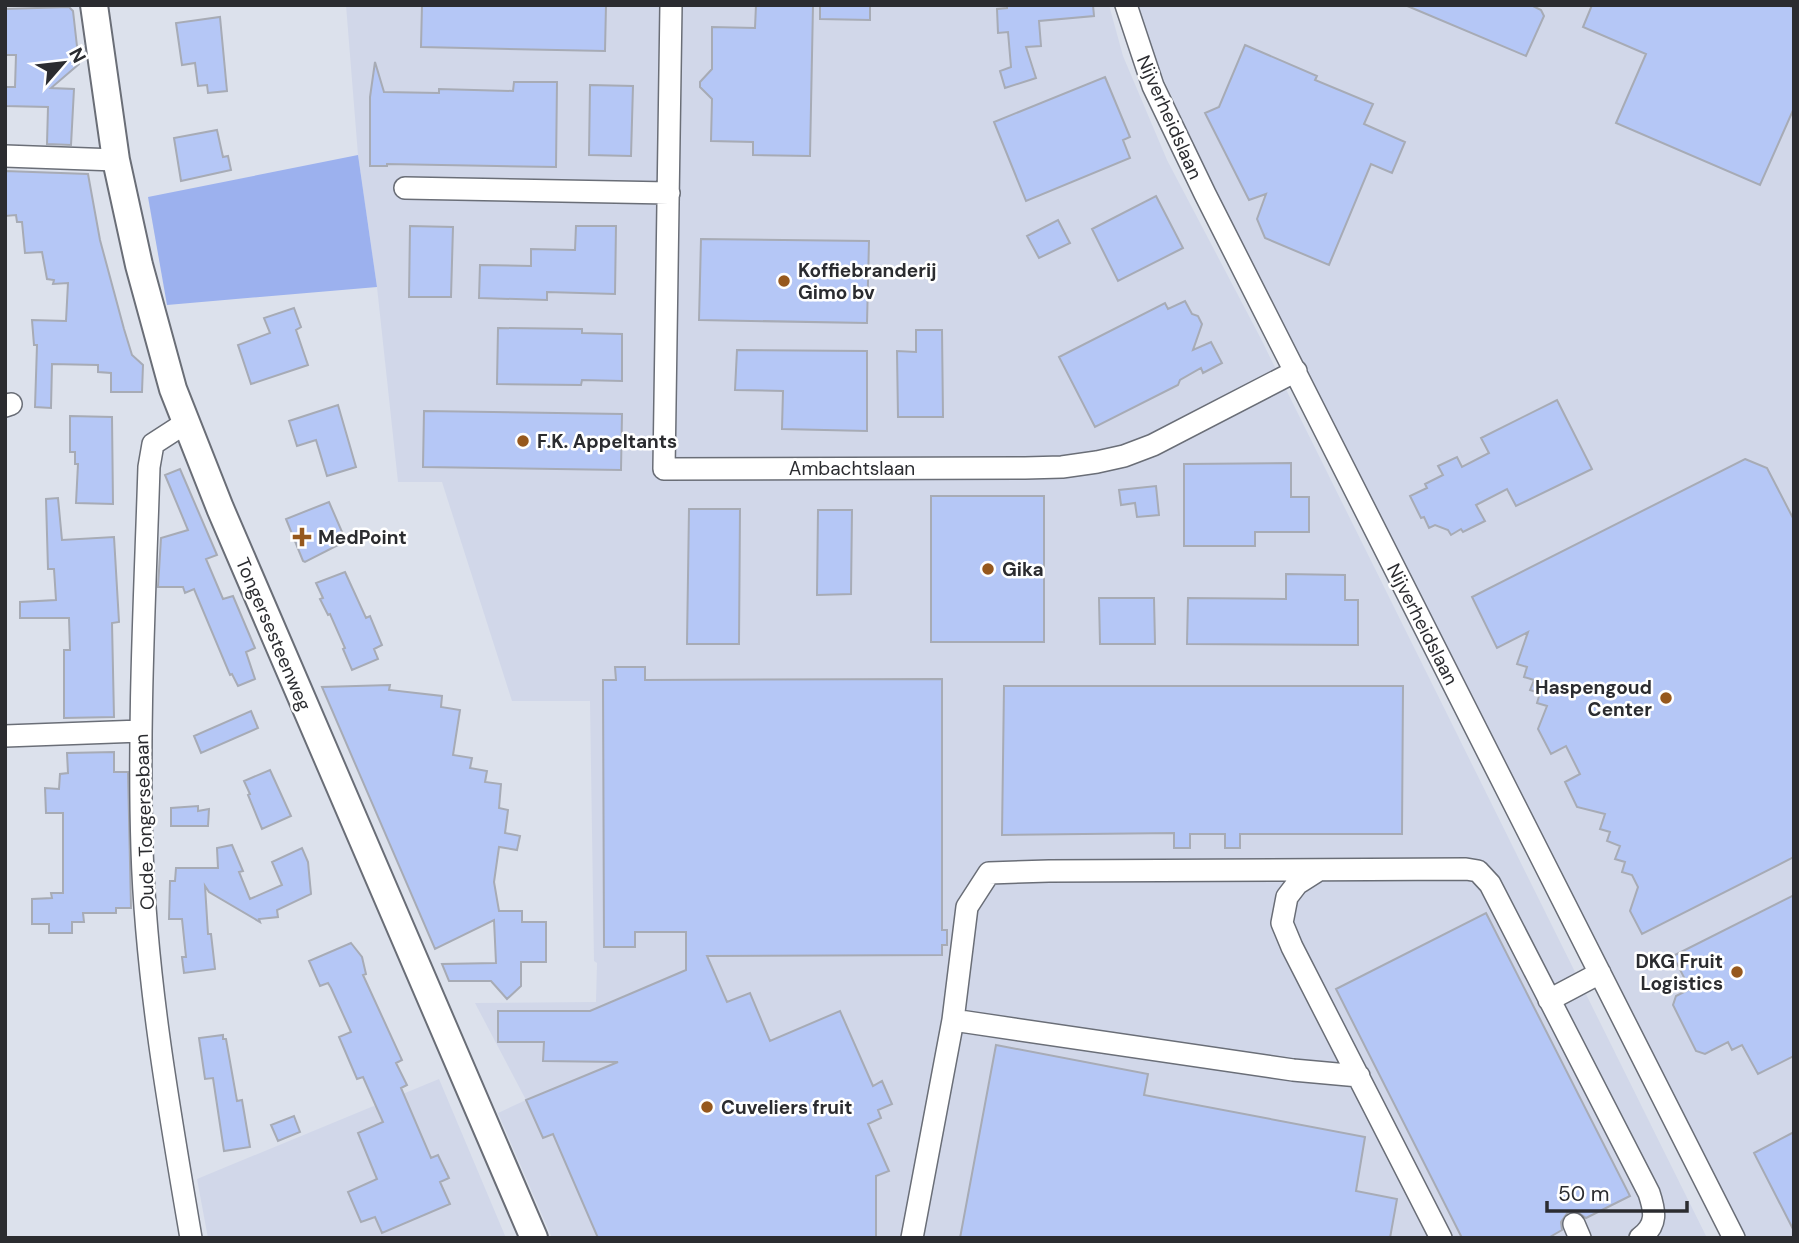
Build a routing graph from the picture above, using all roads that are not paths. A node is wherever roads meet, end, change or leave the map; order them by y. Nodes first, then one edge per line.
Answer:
1 (94, 5) edge
2 (671, 5) edge
3 (1126, 5) edge
4 (5, 156) edge
5 (116, 160) junction
6 (405, 188) dead end
7 (669, 193) junction
8 (1296, 371) junction
9 (187, 422) junction
10 (141, 731) junction
11 (5, 736) edge
12 (1319, 870) junction
13 (1600, 973) junction
14 (1549, 1000) junction
15 (953, 1020) junction
16 (1359, 1076) junction
17 (191, 1238) edge
18 (534, 1238) edge
19 (912, 1238) edge
20 (1441, 1238) edge
21 (1640, 1238) edge
22 (1734, 1238) edge

1 - 5 main road, Tongersesteenweg
2 - 7 street, Ambachtslaan
3 - 8 street, Nijverheidslaan
4 - 5 street
5 - 9 main road, Tongersesteenweg
6 - 7 street
7 - 8 street, Ambachtslaan
8 - 13 street, Nijverheidslaan
9 - 10 street, Oude Tongersebaan
9 - 18 main road, Tongersesteenweg
10 - 11 street
10 - 17 street, Oude Tongersebaan
12 - 14 street
12 - 15 street
12 - 16 street
13 - 14 street
13 - 22 street, Nijverheidslaan
14 - 21 street
15 - 16 street
15 - 19 street
16 - 20 street

